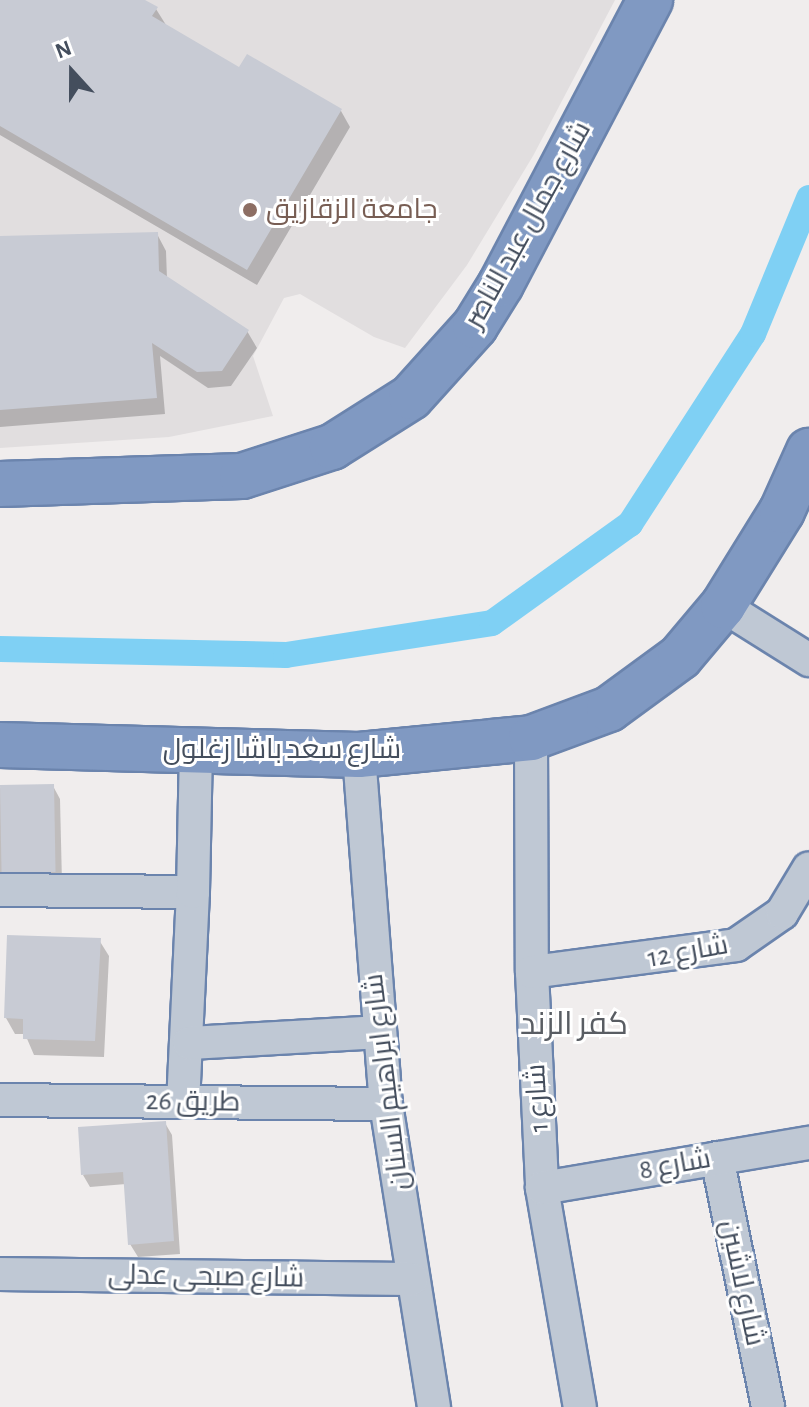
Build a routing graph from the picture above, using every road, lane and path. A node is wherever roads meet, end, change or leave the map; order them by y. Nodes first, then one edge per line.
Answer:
1 (650, 0) edge
2 (809, 451) edge
3 (0, 484) edge
4 (723, 606) junction
5 (809, 660) edge
6 (531, 738) junction
7 (0, 745) edge
8 (196, 752) junction
9 (359, 755) junction
10 (809, 868) edge
11 (0, 890) edge
12 (193, 892) junction
13 (532, 972) junction
14 (378, 1032) junction
15 (189, 1043) junction
16 (0, 1100) edge
17 (183, 1102) junction
18 (386, 1104) junction
19 (809, 1143) edge
20 (717, 1158) junction
21 (542, 1188) junction
22 (0, 1274) edge
23 (412, 1279) junction
24 (434, 1407) edge
25 (580, 1407) edge
26 (768, 1407) edge

1 - 3 highway, شارع جمال عبد الناصر
2 - 4 highway, شارع سعد باشا زغلول
4 - 5 street
4 - 6 highway, شارع سعد باشا زغلول
6 - 9 highway, شارع سعد باشا زغلول
6 - 13 street, شارع 1
7 - 8 highway, شارع سعد باشا زغلول
8 - 9 highway, شارع سعد باشا زغلول
8 - 12 street
9 - 14 street, شارع ابراهيم السنان
10 - 13 street, شارع 12
11 - 12 street
12 - 15 street
13 - 21 street, شارع 1
14 - 15 street
14 - 18 street, شارع ابراهيم السنان
15 - 17 street
16 - 17 street, طريق 26
17 - 18 street, طريق 26
18 - 23 street, شارع ابراهيم السنان
19 - 20 street, شارع 8
20 - 21 street, شارع 8
20 - 26 street, شارع لاشين
21 - 25 street, شارع 1
22 - 23 street, شارع صبحى عدلى
23 - 24 street, شارع ابراهيم السنان

